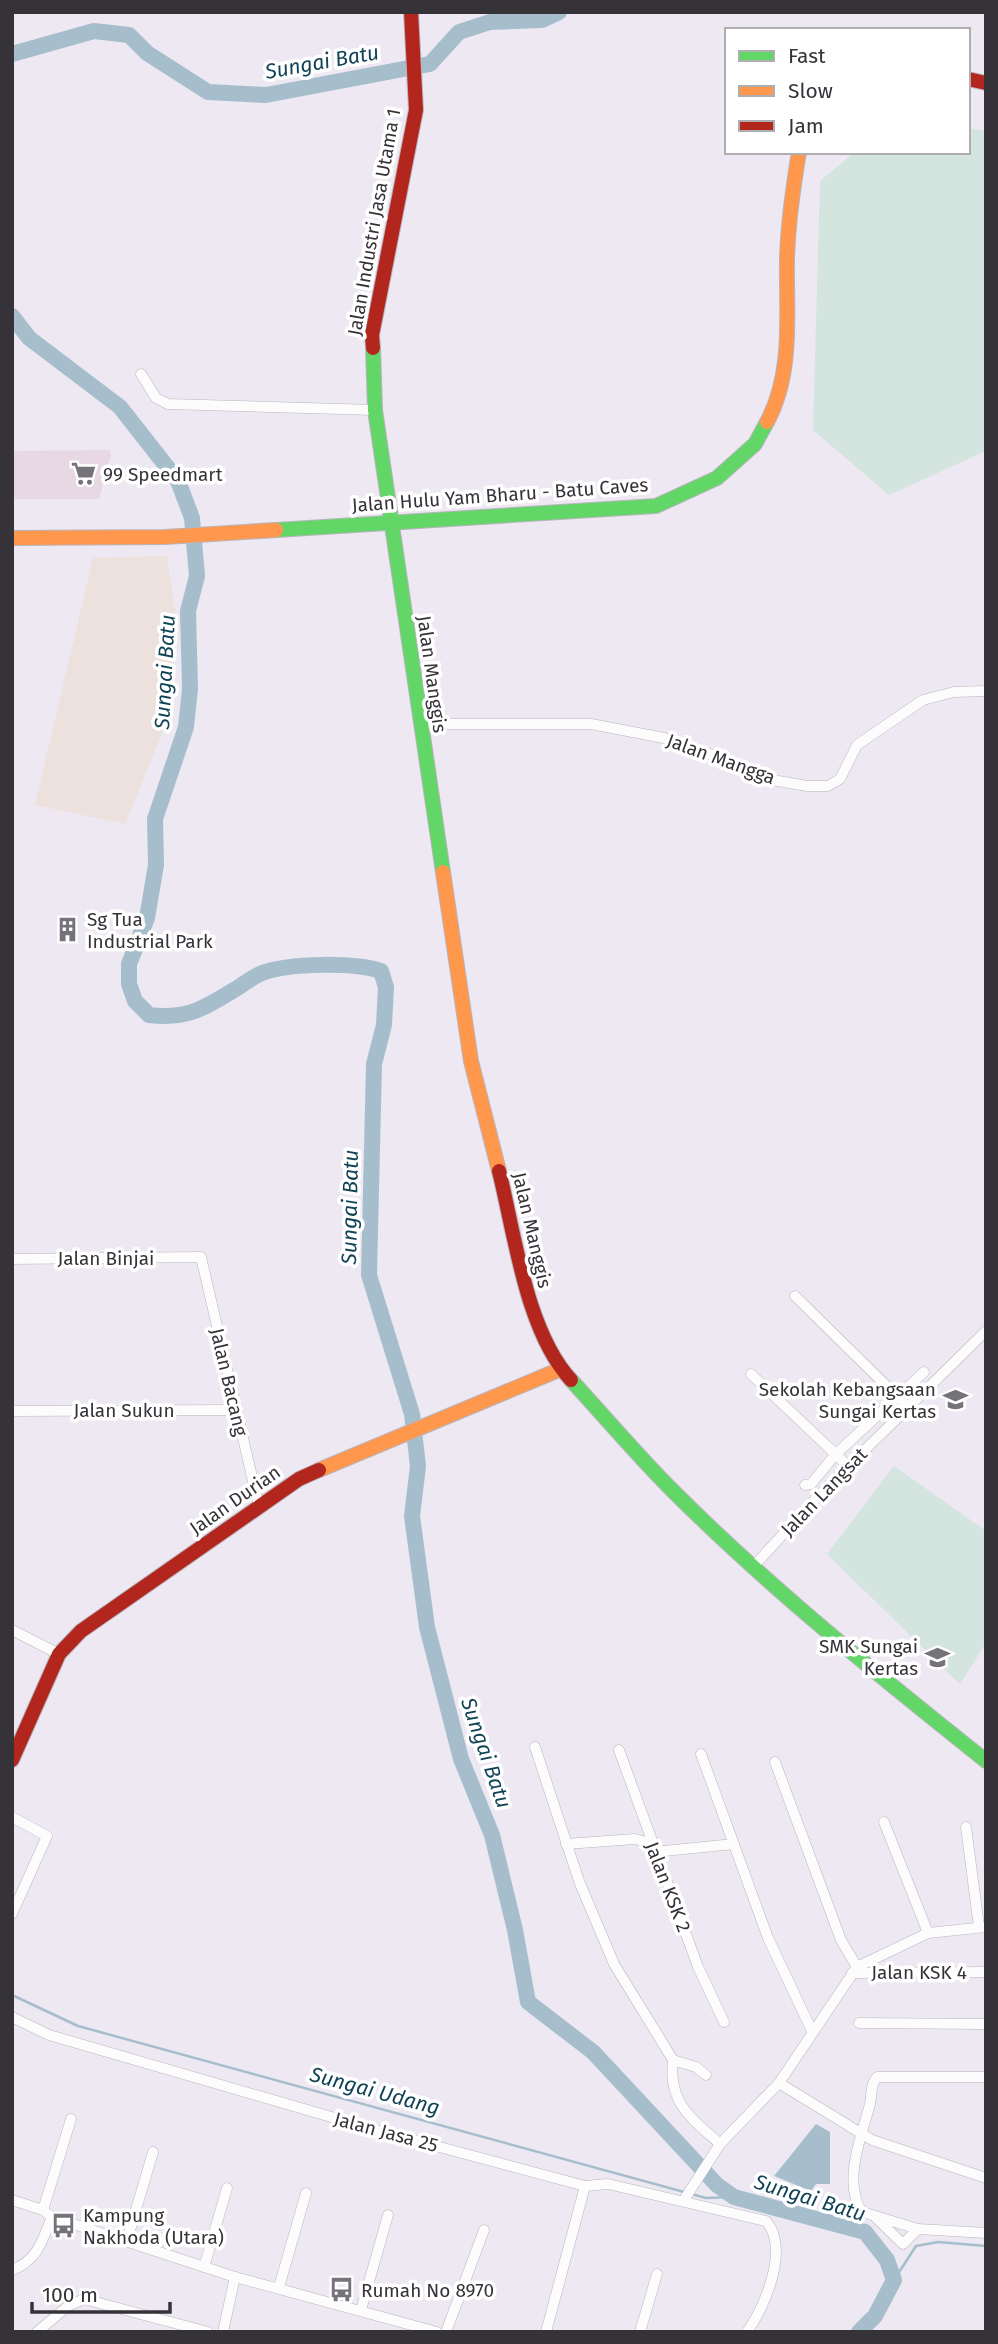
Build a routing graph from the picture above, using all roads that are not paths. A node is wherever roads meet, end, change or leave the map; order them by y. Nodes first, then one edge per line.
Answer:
1 (411, 12) edge
2 (798, 154) edge
3 (141, 374) dead end
4 (375, 410) junction
5 (390, 522) junction
6 (12, 538) edge
7 (986, 691) edge
8 (420, 724) junction
9 (201, 1258) joint
10 (12, 1259) edge
11 (795, 1296) dead end
12 (986, 1331) edge
13 (561, 1370) junction
14 (924, 1372) dead end
15 (751, 1374) dead end
16 (897, 1396) junction
17 (909, 1408) junction
18 (235, 1410) junction
19 (12, 1411) edge
20 (835, 1455) junction
21 (848, 1466) junction
22 (804, 1485) dead end
23 (259, 1507) junction
24 (753, 1567) junction
25 (12, 1630) edge
26 (59, 1654) junction
27 (534, 1747) dead end
28 (619, 1750) dead end
29 (701, 1754) dead end
30 (12, 1760) edge
31 (775, 1762) dead end
32 (986, 1762) edge
33 (12, 1817) edge
34 (884, 1822) dead end
35 (966, 1827) dead end
36 (566, 1844) junction
37 (734, 1844) junction
38 (652, 1847) junction
39 (12, 1914) edge
40 (982, 1927) edge
41 (928, 1933) junction
42 (855, 1970) junction
43 (984, 1971) edge
44 (12, 2017) edge
45 (724, 2022) dead end
46 (859, 2023) dead end
47 (986, 2024) edge
48 (812, 2031) junction
49 (673, 2060) junction
50 (706, 2075) dead end
51 (986, 2077) edge
52 (779, 2083) junction
53 (71, 2119) dead end
54 (859, 2133) junction
55 (719, 2147) junction
56 (153, 2152) dead end
57 (986, 2178) edge
58 (585, 2186) junction
59 (227, 2188) dead end
60 (306, 2193) dead end
61 (685, 2198) junction
62 (12, 2200) edge
63 (43, 2210) junction
64 (388, 2215) dead end
65 (52, 2217) junction
66 (875, 2217) junction
67 (918, 2229) junction
68 (484, 2230) dead end
69 (986, 2233) edge
70 (127, 2240) junction
71 (204, 2267) junction
72 (12, 2270) edge
73 (657, 2274) dead end
74 (235, 2277) junction
75 (279, 2287) junction
76 (361, 2310) junction
77 (163, 2320) junction
78 (37, 2332) edge
79 (160, 2332) edge
80 (208, 2332) edge
81 (223, 2332) edge
82 (437, 2332) edge
83 (446, 2332) edge
84 (546, 2332) edge
85 (640, 2332) edge
86 (747, 2332) edge

1 - 4 street, Jalan Industri Jasa Utama 1
2 - 5 street, Jalan Hulu Yam Bharu - Batu Caves
3 - 4 street
4 - 5 street, Jalan Industri Jasa Utama 1
5 - 6 street, Jalan Hulu Yam Bharu - Batu Caves
5 - 8 street, Jalan Manggis
7 - 8 street, Jalan Mangga
8 - 13 street, Jalan Manggis
9 - 10 street, Jalan Binjai
9 - 18 street, Jalan Bacang
11 - 16 street
12 - 17 street, Jalan Langsat
13 - 23 street, Jalan Durian
13 - 24 street, Jalan Manggis
14 - 16 street
15 - 20 street
16 - 17 street
16 - 20 street
17 - 21 street, Jalan Langsat
18 - 19 street, Jalan Sukun
18 - 23 street, Jalan Bacang
20 - 21 street
20 - 22 street
21 - 24 street, Jalan Langsat
23 - 26 street, Jalan Durian
24 - 32 street, Jalan Manggis
25 - 26 street
26 - 30 street, Jalan Durian
27 - 36 street
28 - 38 street, Jalan KSK 2
29 - 37 street
31 - 42 street
33 - 39 street
34 - 41 street
35 - 40 street
36 - 38 street
36 - 49 street
37 - 38 street
37 - 48 street
38 - 45 street, Jalan KSK 2
40 - 41 street
41 - 42 street
42 - 43 street, Jalan KSK 4
42 - 48 street
44 - 58 street, Jalan Jasa 25
46 - 47 street
48 - 52 street
49 - 50 street
49 - 55 street
51 - 54 street
52 - 54 street
52 - 55 street
53 - 63 street
54 - 57 street
54 - 66 street
55 - 61 street
56 - 70 street
58 - 61 street, Jalan Jasa 25
58 - 84 street
59 - 71 street
60 - 75 street
61 - 86 street, Jalan Jasa 25
62 - 63 street
63 - 65 street
64 - 76 street
65 - 70 street
65 - 72 street
66 - 67 street
66 - 67 street
67 - 69 street
68 - 83 street
70 - 71 street
71 - 74 street
73 - 85 street
74 - 75 street
74 - 81 street
75 - 76 street
76 - 82 street
77 - 78 street
77 - 79 street
77 - 80 street

